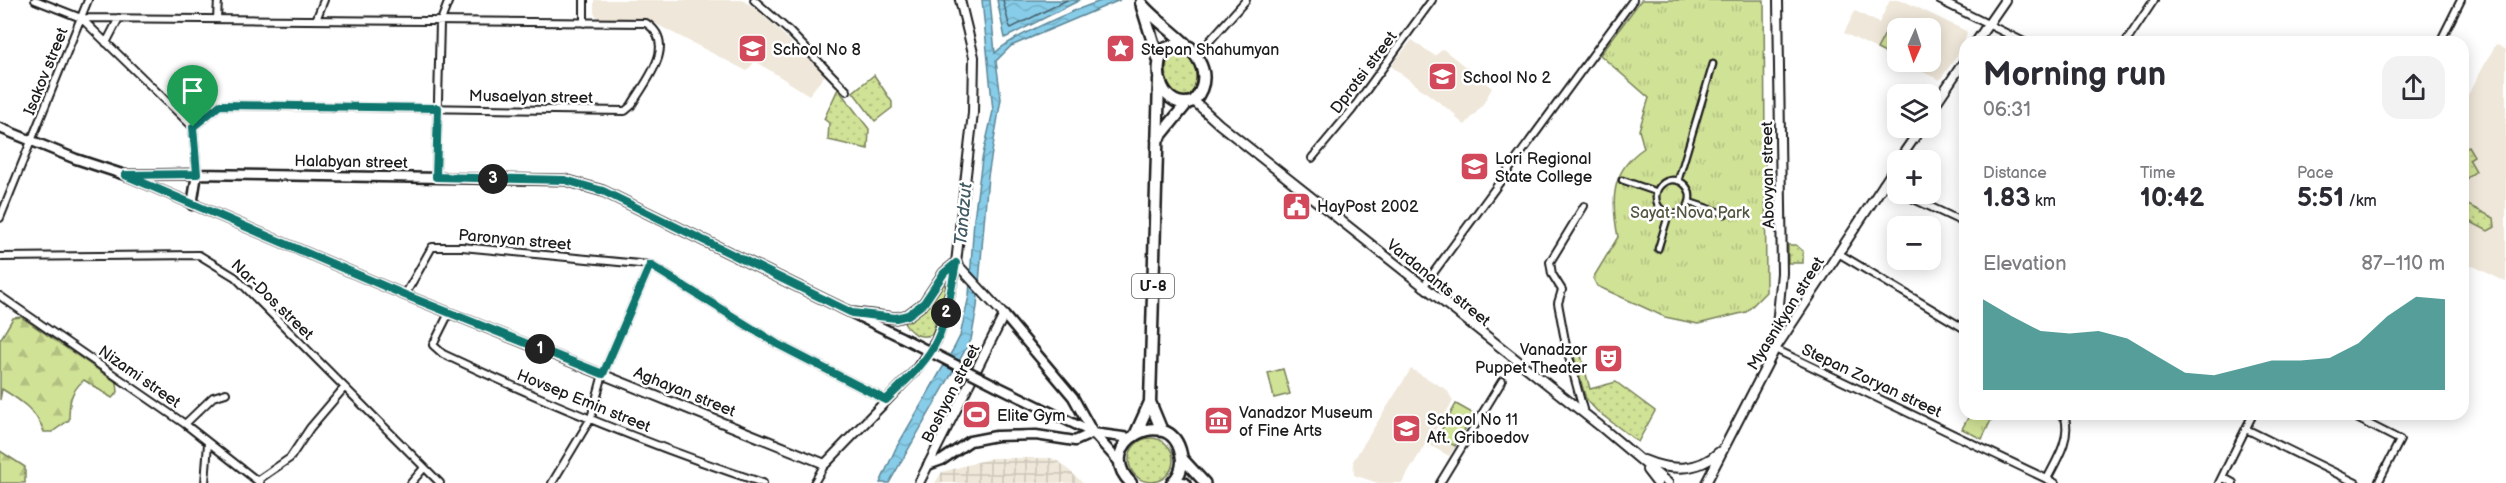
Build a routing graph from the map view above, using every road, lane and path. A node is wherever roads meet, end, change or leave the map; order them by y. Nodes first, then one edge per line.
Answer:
1 (35, 0) edge
2 (88, 0) edge
3 (218, 0) edge
4 (324, 0) edge
5 (449, 0) edge
6 (584, 0) edge
7 (754, 0) edge
8 (960, 0) edge
9 (1246, 0) edge
10 (1432, 0) edge
11 (1633, 0) edge
12 (1778, 0) edge
13 (1939, 0) edge
14 (2005, 0) edge
15 (2154, 0) edge
16 (2462, 0) edge
17 (1141, 1) edge
18 (81, 18) junction
19 (118, 18) junction
20 (217, 19) junction
21 (316, 20) junction
22 (440, 23) junction
23 (584, 23) junction
24 (1989, 24) junction
25 (1981, 36) edge
26 (2012, 36) edge
27 (2130, 36) edge
28 (2443, 36) edge
29 (106, 43) junction
30 (1194, 51) junction
31 (1159, 61) junction
32 (1713, 64) dead end
33 (1959, 69) edge
34 (1159, 80) junction
35 (847, 91) dead end
36 (1941, 96) edge
37 (1191, 102) junction
38 (438, 108) junction
39 (193, 127) junction
40 (0, 128) edge
41 (30, 140) junction
42 (1157, 140) junction
43 (1312, 158) dead end
44 (197, 174) junction
45 (125, 175) junction
46 (436, 177) junction
47 (1887, 178) edge
48 (1622, 180) dead end
49 (1678, 181) junction
50 (1883, 184) junction
51 (1887, 186) edge
52 (1657, 192) junction
53 (1689, 202) junction
54 (1924, 204) edge
55 (192, 205) junction
56 (2, 206) edge
57 (1584, 206) dead end
58 (1669, 213) junction
59 (1725, 214) dead end
60 (0, 218) edge
61 (1959, 220) edge
62 (1658, 249) dead end
63 (1838, 253) junction
64 (0, 257) edge
65 (956, 263) junction
66 (650, 265) junction
67 (1423, 286) junction
68 (405, 295) junction
69 (0, 296) edge
70 (449, 313) junction
71 (852, 313) junction
72 (1004, 315) junction
73 (1959, 325) edge
74 (1775, 349) junction
75 (603, 374) junction
76 (1502, 381) dead end
77 (344, 388) junction
78 (226, 393) dead end
79 (886, 400) junction
80 (1150, 402) junction
81 (1584, 414) junction
82 (591, 418) junction
83 (2065, 420) edge
84 (2250, 420) edge
85 (2361, 420) edge
86 (185, 424) junction
87 (2246, 429) junction
88 (1162, 431) junction
89 (1093, 433) junction
90 (1133, 436) junction
91 (208, 443) junction
92 (1725, 447) junction
93 (1637, 457) junction
94 (1182, 458) junction
95 (825, 464) junction
96 (1121, 464) junction
97 (928, 465) junction
98 (424, 468) junction
99 (2047, 479) junction
100 (554, 480) edge
101 (2220, 480) edge
102 (259, 482) edge
103 (1177, 482) edge
104 (206, 483) edge
105 (411, 483) edge
106 (440, 483) edge
107 (564, 483) edge
108 (763, 483) edge
109 (814, 483) edge
110 (919, 483) edge
111 (1131, 483) edge
112 (1205, 483) edge
113 (1440, 483) edge
114 (1656, 483) edge
115 (1668, 483) edge
116 (1706, 483) edge
117 (2055, 483) edge
118 (2233, 483) edge
119 (2356, 483) edge
120 (2378, 483) edge

1 - 18 street
2 - 18 street, Isakov street
3 - 20 street
4 - 21 street
5 - 22 street
6 - 23 street
7 - 35 street
8 - 65 street
9 - 30 street
10 - 43 street, Dprotsi street
11 - 67 street
12 - 74 street, Abovyan street
13 - 24 street
14 - 24 street
15 - 27 street
16 - 28 street
17 - 30 highway
17 - 31 highway
18 - 19 street
18 - 29 street
18 - 41 street, Isakov street
19 - 20 street
19 - 29 street
20 - 21 street
21 - 22 street
22 - 23 street
22 - 38 street
23 - 38 street, Musaelyan street
24 - 25 street
24 - 26 street
29 - 39 street
30 - 31 highway
30 - 37 highway
31 - 34 highway
32 - 49 street
33 - 36 street
34 - 37 highway
34 - 42 highway, Մ-8
37 - 42 highway
37 - 67 street, Vardanants street
38 - 39 street, Musaelyan street
38 - 46 street
39 - 44 street
40 - 41 main road, Aghayan street
41 - 45 main road, Aghayan street
41 - 56 street, Isakov street
42 - 80 highway, Մ-8
44 - 45 main road, Halabyan street
44 - 46 main road, Halabyan street
44 - 55 main road
45 - 55 street, Aghayan street
46 - 71 main road, Halabyan street
47 - 50 street, Myasnikyan street
48 - 52 street
49 - 52 street
49 - 53 street
50 - 51 street
50 - 63 street, Myasnikyan street
52 - 58 street
53 - 58 street
53 - 59 street
54 - 61 street
55 - 68 street, Aghayan street
56 - 60 street, Isakov street
57 - 81 street
58 - 62 street
63 - 73 street
63 - 74 street, Myasnikyan street
64 - 77 street, Nar-Dos street
65 - 71 main road
65 - 72 street
65 - 79 street
66 - 68 street, Paronyan street
66 - 75 street
66 - 79 street
67 - 81 street, Vardanants street
68 - 70 street, Aghayan street
69 - 86 street, Nizami street
70 - 75 street, Aghayan street
70 - 82 street, Hovsep Emin street
71 - 89 main road, Halabyan street, bridge
72 - 89 main road
72 - 97 street, Boshyan street
74 - 92 street, Myasnikyan street
74 - 99 street, Stepan Zoryan street
75 - 82 street
75 - 95 street, Aghayan street
76 - 113 street
77 - 98 street, Nar-Dos street
77 - 102 street
78 - 86 street
79 - 95 street
80 - 88 highway, Մ-8
80 - 90 highway, Մ-8
81 - 93 street, Vardanants street
82 - 100 street
82 - 108 street, Hovsep Emin street
83 - 99 street
84 - 87 street
85 - 120 street
86 - 91 street, Nizami street
87 - 101 street
87 - 119 street
88 - 90 highway
88 - 94 highway
89 - 90 main road
89 - 96 main road
89 - 97 main road
90 - 96 highway
91 - 102 street, Nizami street
91 - 104 street
92 - 93 street
92 - 116 street, Myasnikyan street
93 - 114 street
93 - 115 street, Vardanants street
94 - 103 highway
94 - 112 main road
95 - 109 street
96 - 111 highway
97 - 110 street, Boshyan street
98 - 105 street
98 - 106 street, Nar-Dos street
99 - 117 street, Stepan Zoryan street
100 - 107 street
101 - 118 street

